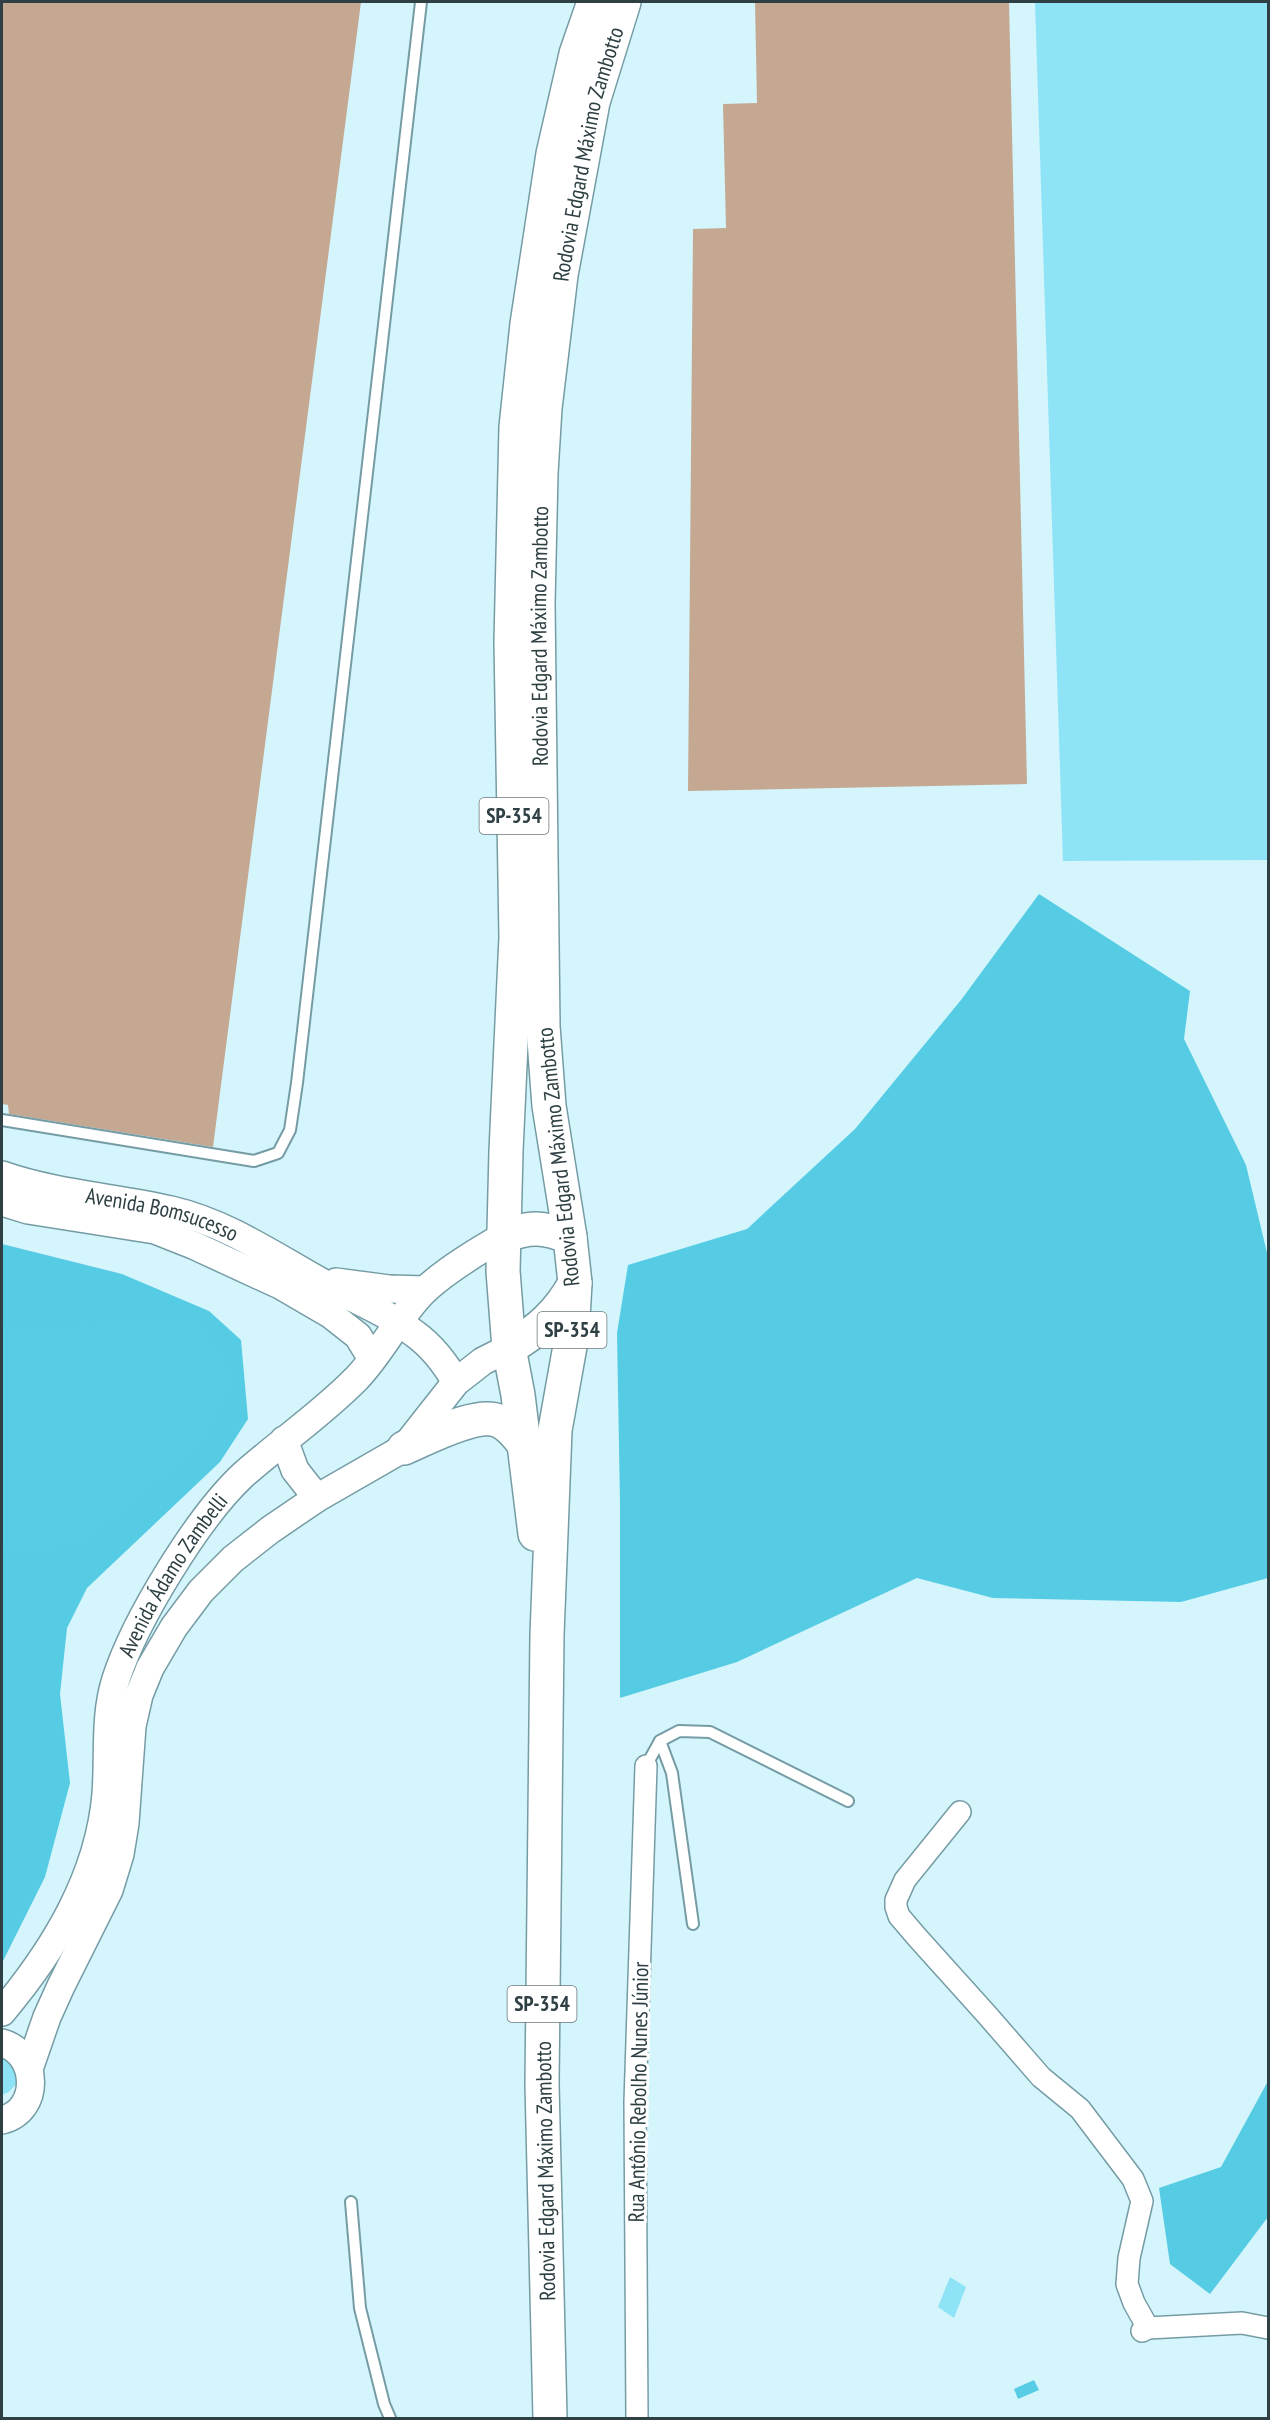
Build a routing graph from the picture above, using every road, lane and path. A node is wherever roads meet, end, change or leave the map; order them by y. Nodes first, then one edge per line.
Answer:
1 (421, 2) edge
2 (594, 2) edge
3 (624, 2) edge
4 (2, 1120) edge
5 (2, 1175) edge
6 (2, 1202) edge
7 (504, 1236) junction
8 (570, 1237) junction
9 (312, 1276) junction
10 (575, 1283) junction
11 (425, 1290) junction
12 (398, 1322) junction
13 (509, 1348) junction
14 (372, 1359) junction
15 (456, 1382) junction
16 (284, 1440) junction
17 (523, 1443) junction
18 (404, 1448) junction
19 (317, 1497) junction
20 (547, 1635) junction
21 (660, 1741) junction
22 (646, 1766) joint
23 (848, 1801) dead end
24 (960, 1812) dead end
25 (693, 1924) dead end
26 (2, 2012) edge
27 (2, 2043) edge
28 (29, 2069) junction
29 (2, 2120) edge
30 (351, 2202) dead end
31 (1266, 2321) edge
32 (390, 2418) edge
33 (550, 2418) edge
34 (637, 2418) edge

1 - 4 lane
2 - 7 main road, Rodovia Edgard Máximo Zambotto / SP-354
3 - 8 main road, Rodovia Edgard Máximo Zambotto / SP-354
5 - 9 street, Avenida Bomsucesso
6 - 14 street, Avenida Bomsucesso
7 - 8 main road
7 - 11 street, Avenida Ádamo Zambelli
7 - 13 main road, Rodovia Edgard Máximo Zambotto / SP-354
8 - 10 main road, Rodovia Edgard Máximo Zambotto / SP-354
9 - 11 street
9 - 12 street, Avenida Bomsucesso
10 - 13 main road
10 - 20 main road, Rodovia Edgard Máximo Zambotto / SP-354
11 - 12 street, Avenida Ádamo Zambelli
12 - 14 street, Avenida Ádamo Zambelli
12 - 15 street, Avenida Bomsucesso
13 - 15 street, Avenida Ádamo Zambelli
13 - 17 main road, Rodovia Edgard Máximo Zambotto / SP-354
14 - 16 street, Avenida Ádamo Zambelli
15 - 18 street, Avenida Ádamo Zambelli
16 - 19 street
16 - 26 street, Avenida Ádamo Zambelli
17 - 18 main road
17 - 20 main road, Rodovia Edgard Máximo Zambotto / SP-354
18 - 19 street, Avenida Ádamo Zambelli
19 - 28 street, Avenida Ádamo Zambelli
20 - 33 main road, Rodovia Edgard Máximo Zambotto / SP-354
21 - 22 lane
21 - 23 lane
21 - 25 lane
22 - 34 street, Rua Antônio Rebolho Nunes Júnior
24 - 31 street
27 - 28 street
28 - 29 street, Avenida Ádamo Zambelli
30 - 32 lane

